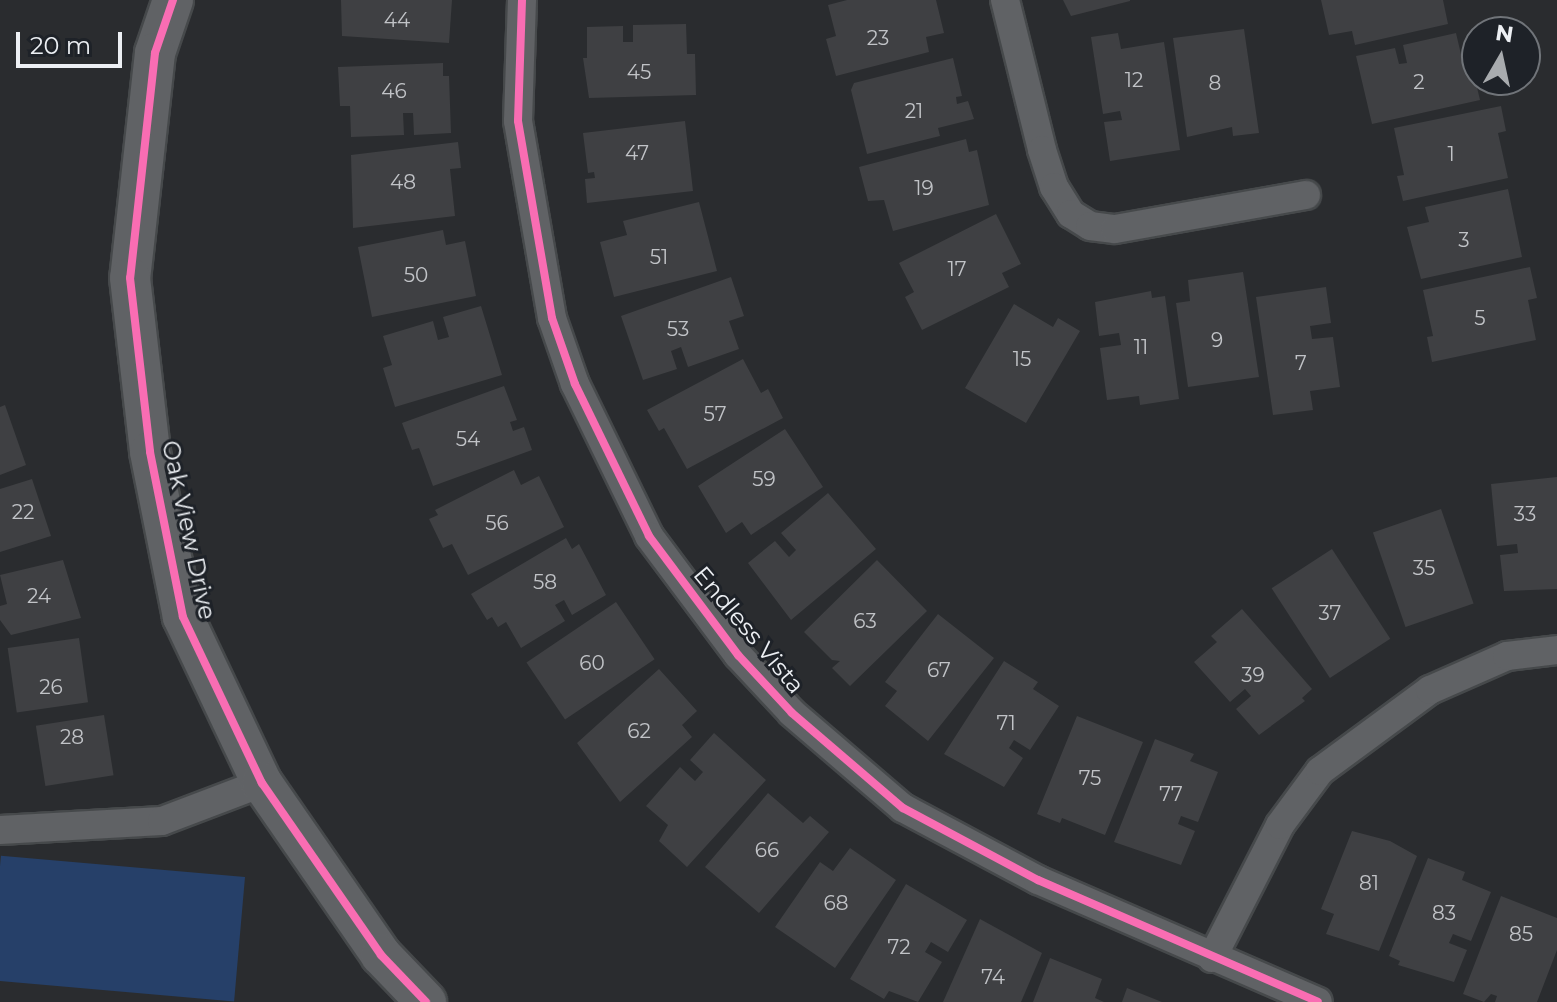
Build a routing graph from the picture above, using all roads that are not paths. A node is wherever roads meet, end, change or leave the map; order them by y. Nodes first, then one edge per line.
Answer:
1 (173, 0) edge
2 (522, 0) edge
3 (1005, 0) edge
4 (1306, 195) dead end
5 (1557, 650) edge
6 (262, 783) junction
7 (0, 830) edge
8 (1212, 958) junction
9 (426, 1002) edge
10 (1318, 1002) edge

1 - 6 street, Oak View Drive
2 - 8 street, Endless Vista
3 - 4 street
5 - 8 street
6 - 7 street
6 - 9 street, Oak View Drive
8 - 10 street, Endless Vista

